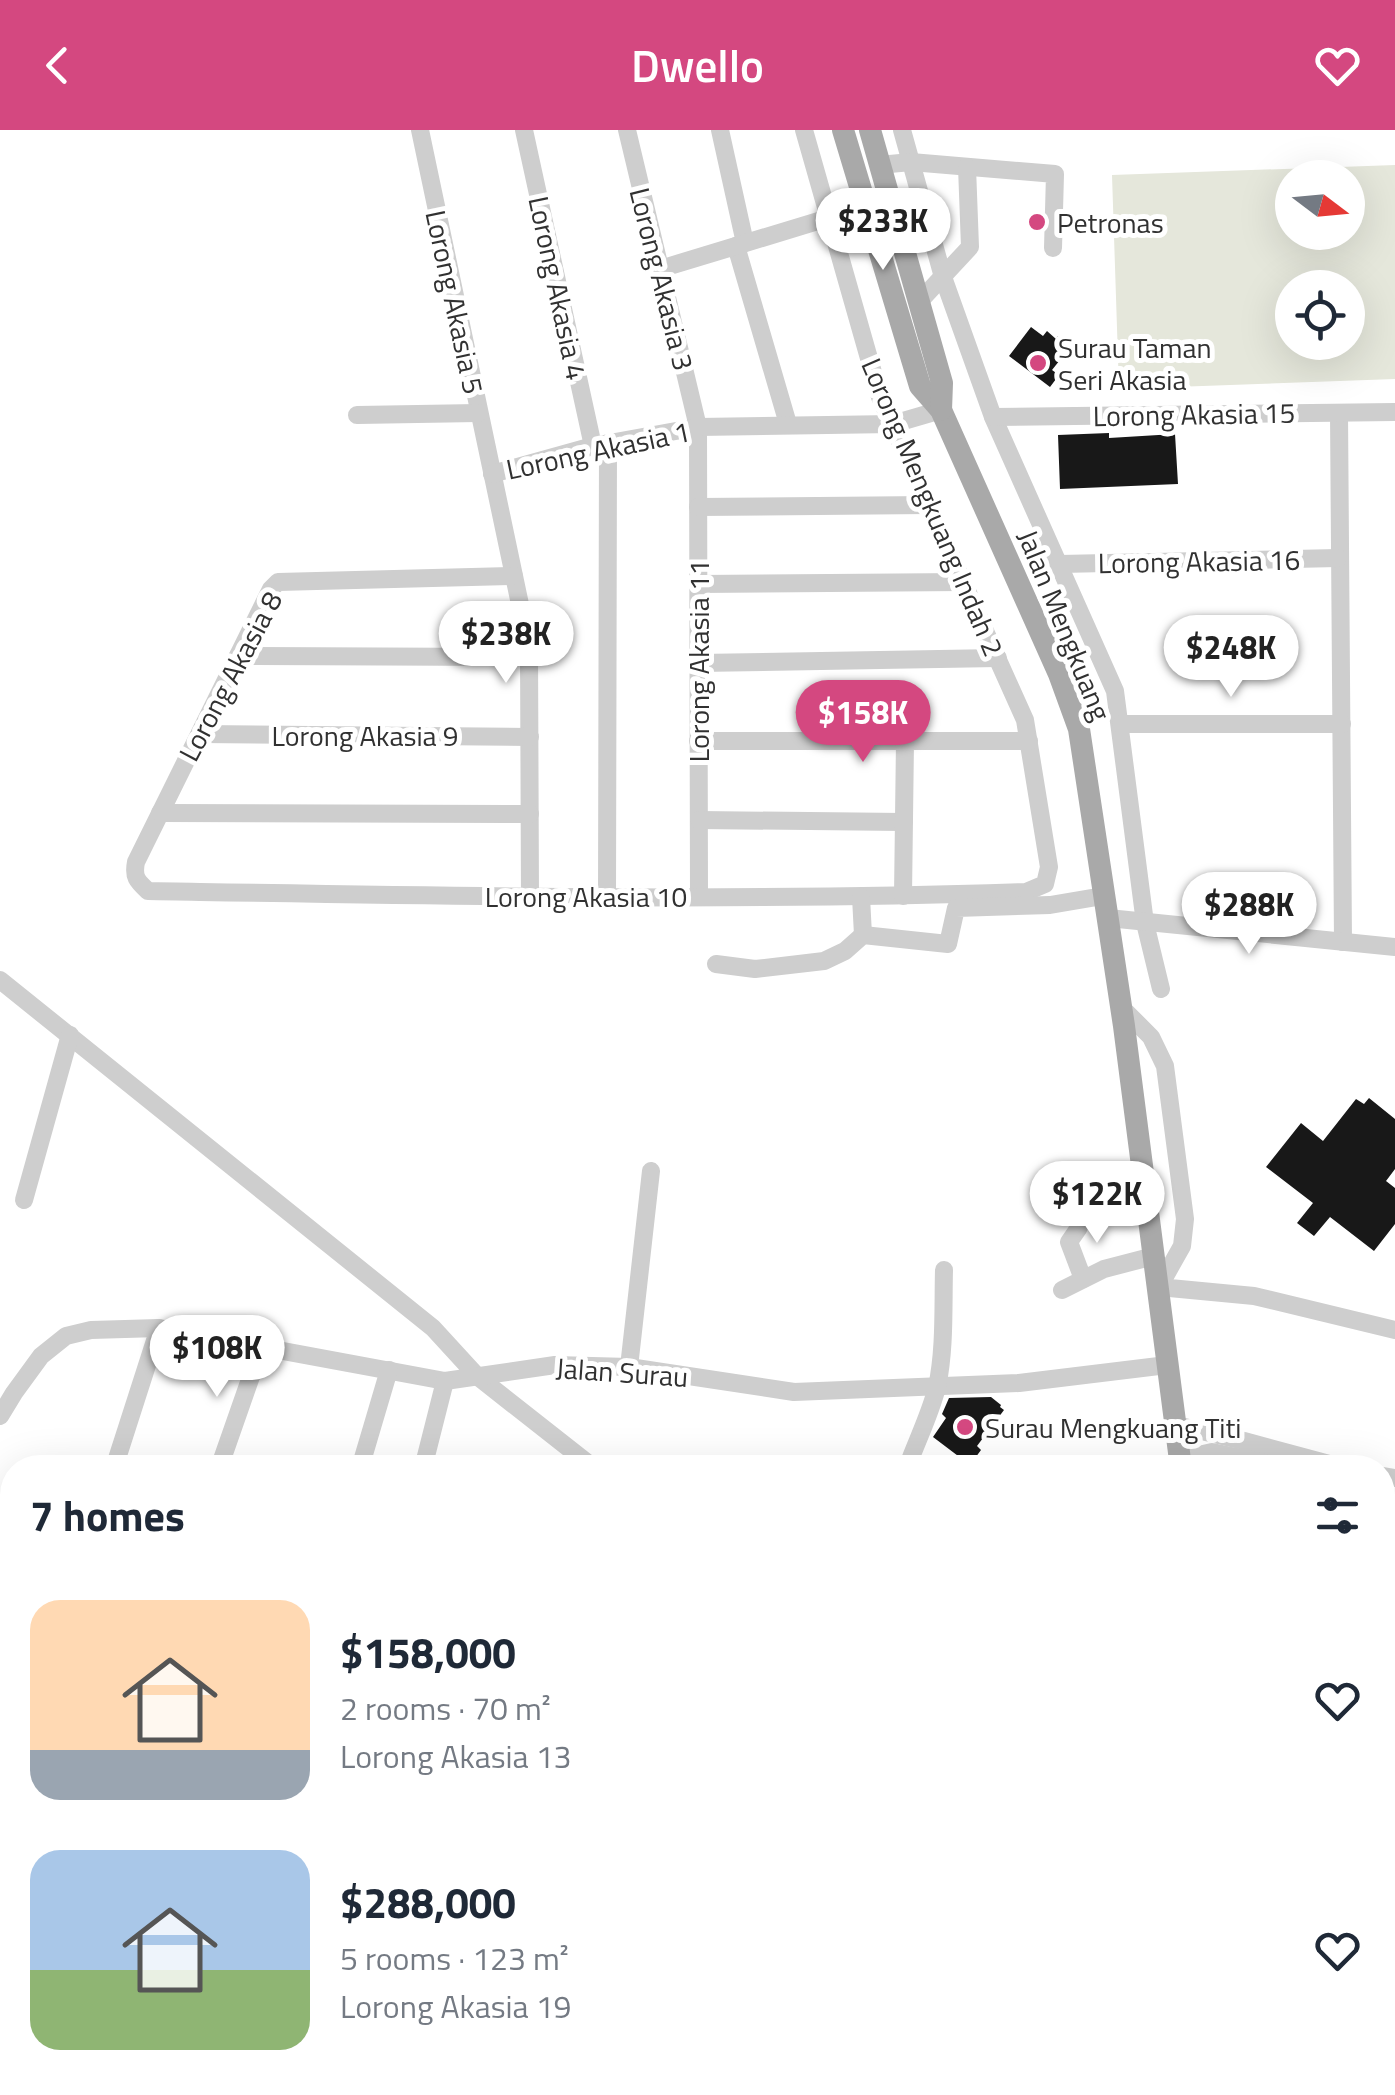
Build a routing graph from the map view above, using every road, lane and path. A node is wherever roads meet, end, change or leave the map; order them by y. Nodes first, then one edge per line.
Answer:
1 (420, 130) edge
2 (524, 130) edge
3 (627, 130) edge
4 (720, 130) edge
5 (804, 130) edge
6 (843, 130) edge
7 (870, 130) edge
8 (902, 130) edge
9 (911, 162) junction
10 (880, 164) junction
11 (967, 166) junction
12 (828, 218) junction
13 (741, 244) junction
14 (1053, 248) dead end
15 (660, 269) junction
16 (942, 277) junction
17 (919, 302) junction
18 (941, 410) junction
19 (1338, 412) junction
20 (1395, 412) edge
21 (478, 413) junction
22 (357, 415) dead end
23 (993, 417) junction
24 (788, 424) junction
25 (893, 424) junction
26 (698, 427) junction
27 (600, 444) junction
28 (492, 474) junction
29 (929, 505) junction
30 (698, 506) junction
31 (1338, 558) junction
32 (1060, 564) junction
33 (514, 576) junction
34 (964, 582) junction
35 (698, 584) junction
36 (238, 656) junction
37 (530, 657) junction
38 (998, 658) junction
39 (698, 662) junction
40 (1121, 724) junction
41 (1342, 724) junction
42 (200, 734) junction
43 (530, 736) junction
44 (698, 741) junction
45 (905, 741) junction
46 (1028, 741) junction
47 (160, 813) junction
48 (530, 814) junction
49 (698, 820) junction
50 (904, 822) junction
51 (134, 874) joint
52 (1045, 884) joint
53 (698, 896) junction
54 (903, 896) junction
55 (530, 897) junction
56 (861, 897) junction
57 (607, 898) junction
58 (1105, 907) junction
59 (1145, 923) junction
60 (863, 935) junction
61 (1343, 942) junction
62 (1395, 948) edge
63 (716, 964) dead end
64 (0, 980) edge
65 (1161, 988) dead end
66 (1120, 1006) junction
67 (70, 1035) junction
68 (651, 1172) dead end
69 (1144, 1180) junction
70 (24, 1200) dead end
71 (1154, 1256) junction
72 (944, 1270) dead end
73 (1082, 1280) junction
74 (1158, 1287) junction
75 (1062, 1290) dead end
76 (160, 1328) junction
77 (1395, 1330) edge
78 (261, 1348) junction
79 (1167, 1365) junction
80 (629, 1367) junction
81 (388, 1370) junction
82 (478, 1376) junction
83 (445, 1381) junction
84 (937, 1386) junction
85 (0, 1416) edge
86 (1186, 1427) junction
87 (118, 1455) edge
88 (224, 1455) edge
89 (364, 1455) edge
90 (427, 1455) edge
91 (578, 1455) edge
92 (913, 1455) edge
93 (1186, 1455) edge
94 (1202, 1455) edge
95 (1227, 1455) edge
96 (1291, 1455) edge

1 - 21 street, Lorong Akasia 5
2 - 27 street, Lorong Akasia 4
3 - 15 street, Lorong Akasia 3
4 - 13 street
5 - 12 street, Lorong Mengkuang Indah 2
6 - 18 main road, Jalan Mengkuang
7 - 10 main road, Jalan Mengkuang
8 - 9 street
9 - 10 street
9 - 11 street
9 - 16 street
10 - 17 main road, Jalan Mengkuang
11 - 14 street
11 - 16 street
12 - 13 street
12 - 25 street, Lorong Mengkuang Indah 2
13 - 15 street
13 - 24 street
15 - 26 street, Lorong Akasia 3
16 - 17 street
16 - 23 street
17 - 18 main road, Jalan Mengkuang
18 - 25 street, Lorong Akasia 1
18 - 58 main road, Jalan Mengkuang
19 - 20 street, Lorong Akasia 15
19 - 23 street, Lorong Akasia 15
19 - 31 street
21 - 22 street
21 - 28 street, Lorong Akasia 5
23 - 32 street
24 - 25 street, Lorong Akasia 1
24 - 26 street, Lorong Akasia 1
25 - 29 street, Lorong Mengkuang Indah 2
26 - 27 street, Lorong Akasia 1
26 - 30 street, Lorong Akasia 11
27 - 28 street, Lorong Akasia 1
27 - 57 street, Lorong Akasia 4
28 - 33 street, Lorong Akasia 5
29 - 30 street
29 - 34 street, Lorong Mengkuang Indah 2
30 - 35 street, Lorong Akasia 11
31 - 32 street, Lorong Akasia 16
31 - 41 street
32 - 40 street
33 - 36 street, Lorong Akasia 8
33 - 37 street, Lorong Akasia 5
34 - 35 street
34 - 38 street, Lorong Mengkuang Indah 2
35 - 39 street, Lorong Akasia 11
36 - 37 street
36 - 42 street, Lorong Akasia 8
37 - 43 street, Lorong Akasia 5
38 - 39 street
38 - 46 street, Lorong Mengkuang Indah 2
39 - 44 street, Lorong Akasia 11
40 - 41 street
40 - 59 street
41 - 61 street
42 - 43 street, Lorong Akasia 9
42 - 47 street, Lorong Akasia 8
43 - 48 street, Lorong Akasia 5
44 - 45 street
44 - 49 street, Lorong Akasia 11
45 - 46 street
45 - 50 street
46 - 52 street, Lorong Mengkuang Indah 2
47 - 48 street
47 - 51 street, Lorong Akasia 8
48 - 55 street, Lorong Akasia 5
49 - 50 street
49 - 53 street, Lorong Akasia 11
50 - 54 street
51 - 55 street, Lorong Akasia 10
52 - 54 street, Lorong Akasia 10
53 - 56 street, Lorong Akasia 10
53 - 57 street, Lorong Akasia 10
54 - 56 street, Lorong Akasia 10
55 - 57 street, Lorong Akasia 10
56 - 60 street
58 - 59 street
58 - 60 street
58 - 66 main road, Jalan Mengkuang
59 - 61 street
59 - 65 street
60 - 63 street
61 - 62 street
64 - 67 street
66 - 69 main road, Jalan Mengkuang
66 - 74 street
67 - 70 street
67 - 82 street
68 - 80 street
69 - 71 main road, Jalan Mengkuang
69 - 73 street
71 - 73 street
71 - 74 main road, Jalan Mengkuang
72 - 84 street
73 - 75 street
74 - 77 street
74 - 79 main road, Jalan Mengkuang
76 - 78 street, Jalan Surau
76 - 85 street, Jalan Surau
76 - 87 street
78 - 81 street, Jalan Surau
78 - 88 street
79 - 84 street, Jalan Surau
79 - 86 main road, Jalan Mengkuang
80 - 82 street, Jalan Surau
80 - 84 street, Jalan Surau
81 - 83 street, Jalan Surau
81 - 89 street
82 - 83 street, Jalan Surau
82 - 91 street
83 - 90 street
84 - 92 street
86 - 93 main road, Jalan Mengkuang
86 - 96 street
94 - 95 street

